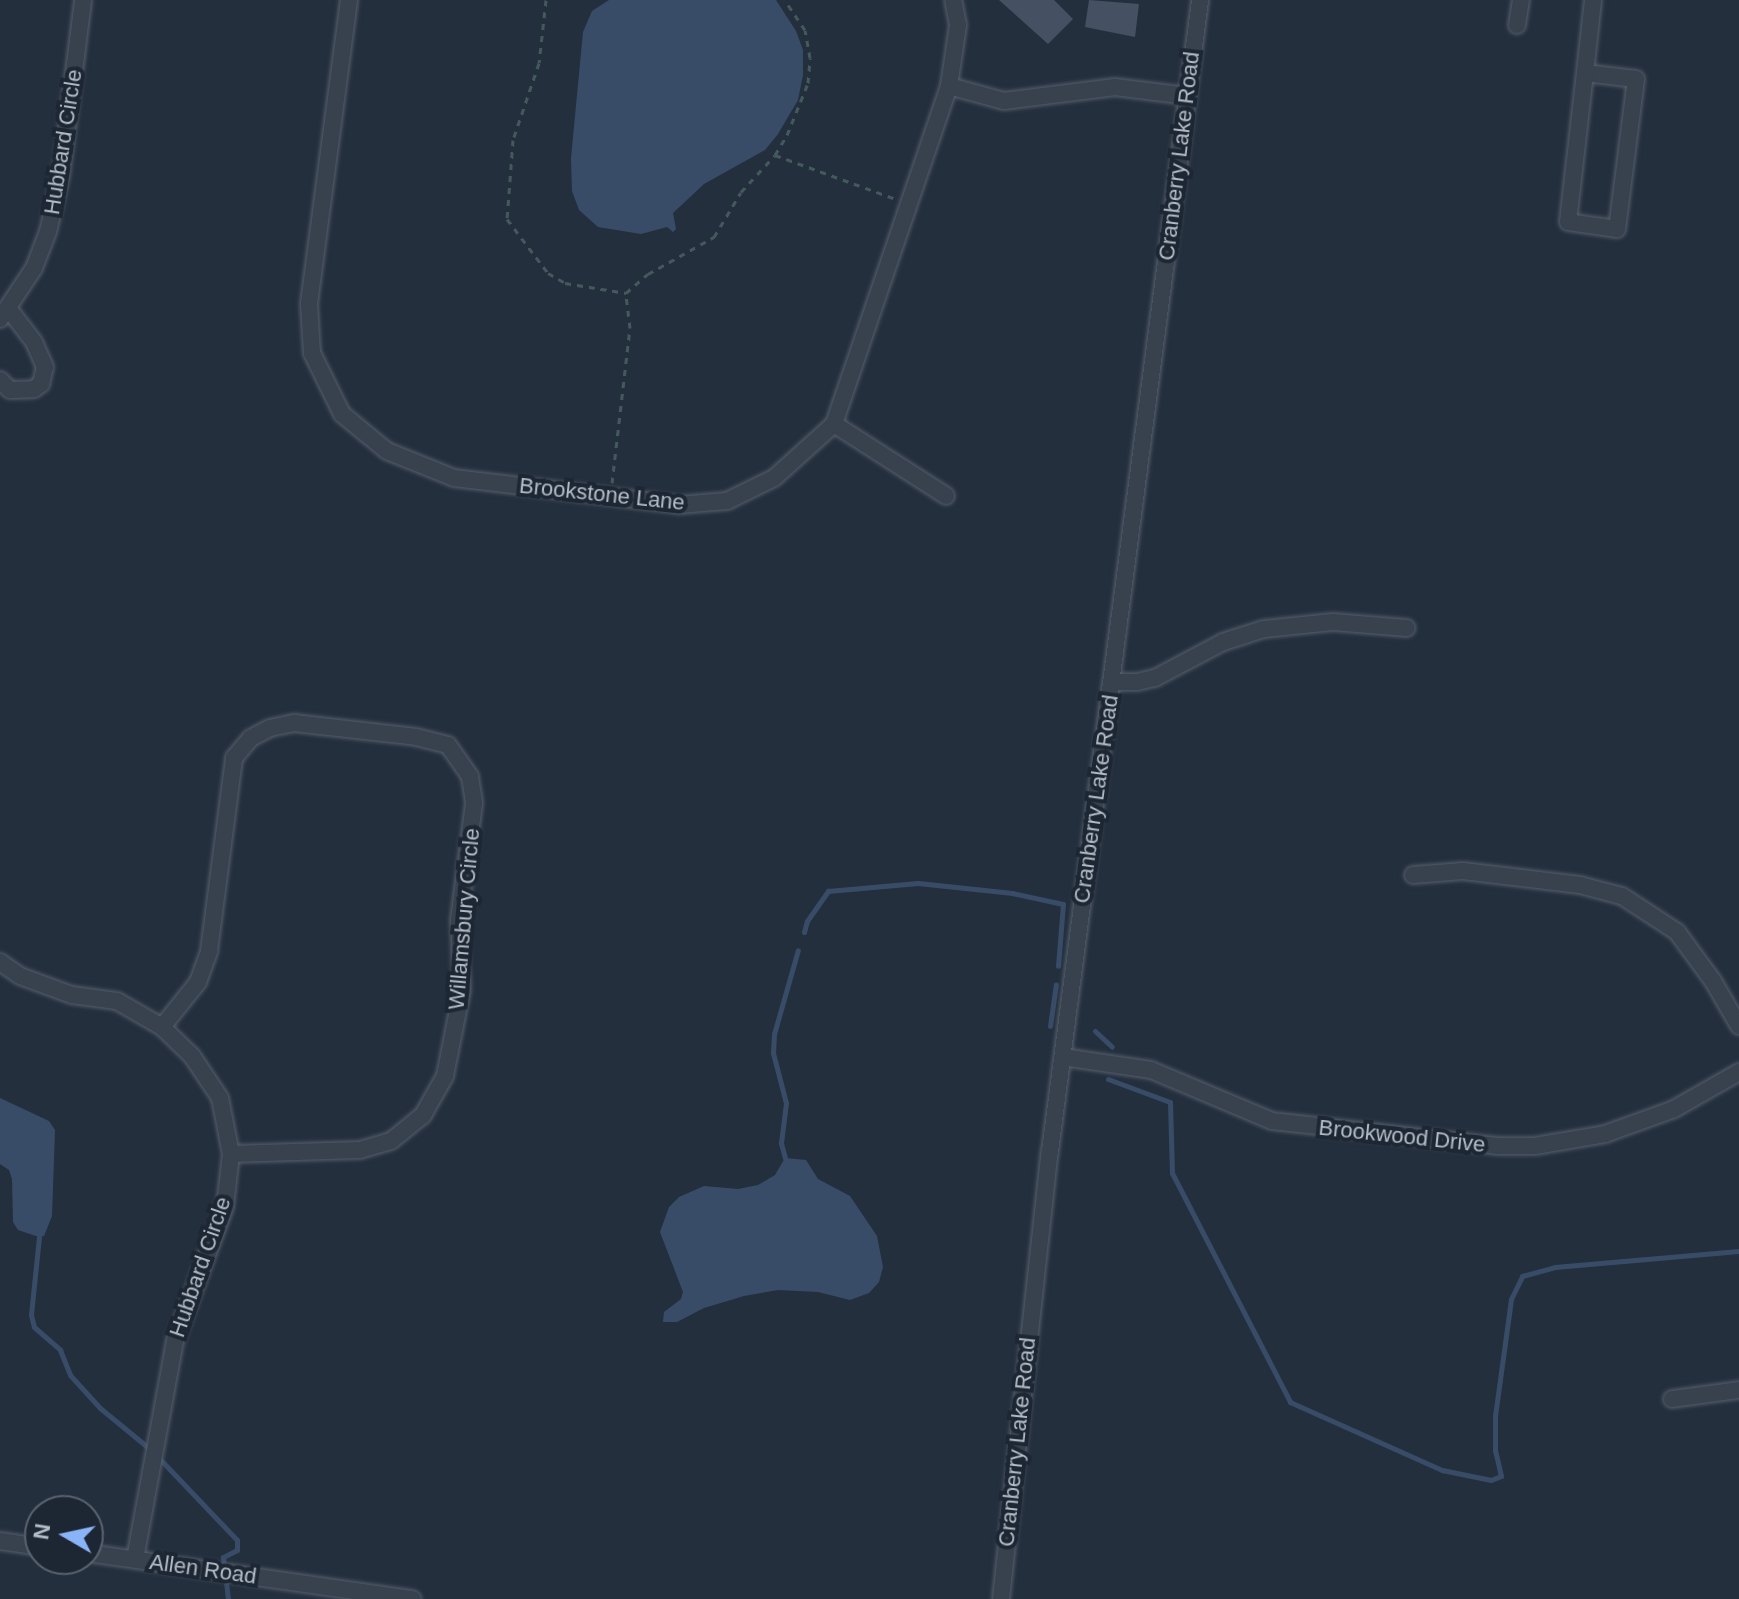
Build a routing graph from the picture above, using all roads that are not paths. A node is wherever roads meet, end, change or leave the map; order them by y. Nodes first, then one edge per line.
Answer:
1 (83, 0) edge
2 (349, 0) edge
3 (953, 0) edge
4 (1200, 0) edge
5 (1521, 0) edge
6 (1593, 0) edge
7 (1517, 25) dead end
8 (1585, 73) junction
9 (949, 86) junction
10 (1187, 96) junction
11 (4, 314) edge
12 (0, 380) edge
13 (834, 424) junction
14 (946, 496) dead end
15 (1407, 628) dead end
16 (1111, 682) junction
17 (1413, 875) dead end
18 (0, 962) edge
19 (1739, 1026) edge
20 (162, 1027) junction
21 (1063, 1057) junction
22 (1739, 1072) edge
23 (231, 1154) junction
24 (1739, 1390) edge
25 (1672, 1399) dead end
26 (0, 1541) edge
27 (24, 1545) edge
28 (104, 1555) edge
29 (135, 1559) junction
30 (413, 1599) edge
31 (1001, 1599) edge

1 - 11 street, Hubbard Circle
2 - 13 street, Brookstone Lane
3 - 9 street, Brookstone Lane
4 - 10 street, Cranberry Lake Road
5 - 7 street
6 - 8 street
8 - 8 street
9 - 10 street
9 - 13 street, Brookstone Lane
10 - 16 street, Cranberry Lake Road
11 - 12 street
13 - 14 street
15 - 16 street
16 - 21 street, Cranberry Lake Road
17 - 19 street
18 - 20 street, Hubbard Circle
20 - 23 street, Hubbard Circle
20 - 23 street, Willamsbury Circle
21 - 22 street, Brookwood Drive
21 - 31 street, Cranberry Lake Road
23 - 29 street, Hubbard Circle
24 - 25 street
26 - 27 street
28 - 29 street, Allen Road
29 - 30 street, Allen Road

